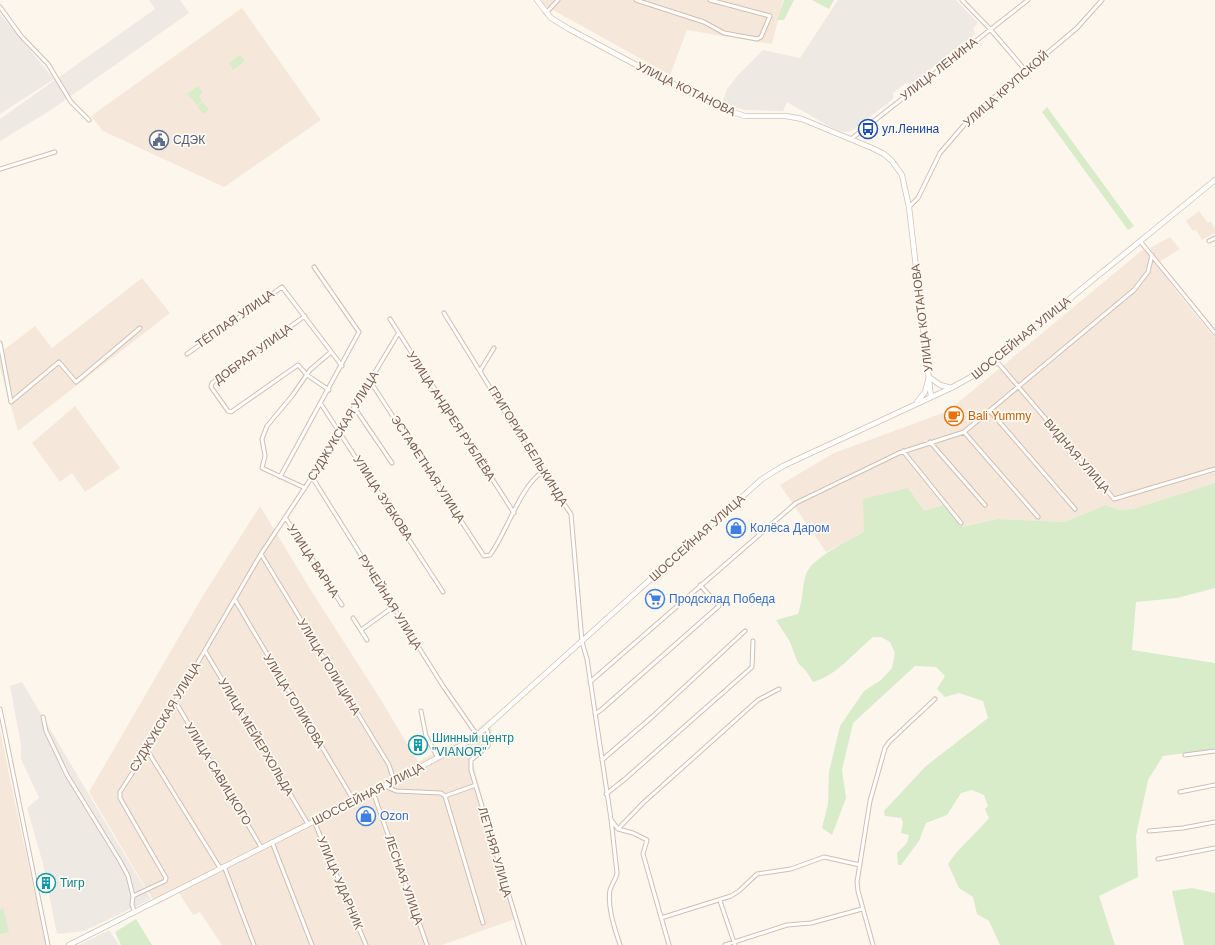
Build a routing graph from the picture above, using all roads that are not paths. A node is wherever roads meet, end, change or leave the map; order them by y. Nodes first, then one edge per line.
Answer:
1 (537, 0) edge
2 (558, 0) edge
3 (636, 0) edge
4 (710, 0) edge
5 (962, 0) edge
6 (1028, 0) edge
7 (1102, 0) edge
8 (0, 7) edge
9 (546, 13) junction
10 (990, 29) junction
11 (1026, 71) junction
12 (89, 120) dead end
13 (851, 139) junction
14 (55, 152) dead end
15 (0, 169) edge
16 (1215, 180) edge
17 (909, 207) junction
18 (1215, 238) edge
19 (1140, 241) junction
20 (1209, 241) dead end
21 (1152, 255) junction
22 (314, 267) dead end
23 (444, 313) dead end
24 (305, 316) junction
25 (390, 319) dead end
26 (140, 328) dead end
27 (1215, 333) edge
28 (398, 334) junction
29 (0, 343) edge
30 (494, 348) dead end
31 (331, 352) junction
32 (187, 354) dead end
33 (992, 364) junction
34 (342, 366) junction
35 (480, 371) junction
36 (307, 375) junction
37 (929, 376) junction
38 (370, 381) junction
39 (951, 388) junction
40 (1018, 388) junction
41 (329, 390) junction
42 (931, 397) junction
43 (321, 404) junction
44 (915, 404) junction
45 (354, 407) junction
46 (990, 411) junction
47 (340, 432) junction
48 (964, 432) junction
49 (930, 442) junction
50 (903, 451) junction
51 (392, 463) dead end
52 (1215, 469) edge
53 (542, 472) junction
54 (280, 477) junction
55 (312, 477) junction
56 (305, 488) junction
57 (985, 505) dead end
58 (1075, 509) dead end
59 (514, 513) junction
60 (285, 517) junction
61 (1038, 517) dead end
62 (961, 523) dead end
63 (261, 554) junction
64 (700, 585) junction
65 (443, 592) dead end
66 (235, 600) junction
67 (342, 605) dead end
68 (393, 607) junction
69 (353, 618) dead end
70 (361, 630) junction
71 (745, 631) dead end
72 (367, 640) dead end
73 (753, 641) dead end
74 (582, 642) junction
75 (204, 651) junction
76 (590, 682) junction
77 (779, 689) dead end
78 (935, 699) dead end
79 (175, 701) junction
80 (0, 709) edge
81 (421, 711) dead end
82 (595, 714) junction
83 (43, 717) dead end
84 (486, 728) junction
85 (478, 735) junction
86 (147, 750) junction
87 (1215, 750) edge
88 (1186, 755) dead end
89 (438, 758) junction
90 (602, 760) junction
91 (394, 781) junction
92 (1215, 784) edge
93 (476, 785) junction
94 (385, 786) junction
95 (373, 792) junction
96 (1180, 792) dead end
97 (606, 794) junction
98 (445, 796) junction
99 (354, 801) junction
100 (611, 819) junction
101 (314, 821) junction
102 (1215, 822) edge
103 (308, 824) junction
104 (618, 829) junction
105 (1149, 831) dead end
106 (272, 842) junction
107 (261, 847) junction
108 (1215, 848) edge
109 (1158, 859) dead end
110 (860, 865) junction
111 (222, 867) junction
112 (133, 896) junction
113 (720, 901) junction
114 (862, 909) junction
115 (135, 912) junction
116 (661, 918) junction
117 (483, 923) dead end
118 (734, 944) edge
119 (48, 945) edge
120 (69, 945) edge
121 (254, 945) edge
122 (312, 945) edge
123 (366, 945) edge
124 (427, 945) edge
125 (524, 945) edge
126 (620, 945) edge
127 (669, 945) edge
128 (725, 945) edge
129 (873, 945) edge

1 - 9 street, УЛИЦА КОТАНОВА
2 - 9 street
3 - 4 street
5 - 10 street
6 - 10 street, УЛИЦА ЛЕНИНА
7 - 11 street, УЛИЦА КРУПСКОЙ
8 - 12 street
9 - 13 street, УЛИЦА КОТАНОВА
10 - 11 street
10 - 13 street, УЛИЦА ЛЕНИНА
11 - 17 street, УЛИЦА КРУПСКОЙ
13 - 17 street, УЛИЦА КОТАНОВА
14 - 15 street
16 - 19 street, ШОССЕЙНАЯ УЛИЦА
17 - 37 street, УЛИЦА КОТАНОВА
18 - 20 street
19 - 21 street
19 - 33 street, ШОССЕЙНАЯ УЛИЦА
21 - 27 street
21 - 40 street
22 - 34 street
23 - 35 street, ГРИГОРИЯ БЕЛЬКИНДА
24 - 31 street, ТЁПЛАЯ УЛИЦА
24 - 32 street, ТЁПЛАЯ УЛИЦА
24 - 36 street, ДОБРАЯ УЛИЦА
25 - 28 street, УЛИЦА АНДРЕЯ РУБЛЁВА
26 - 29 street
28 - 38 street, СУДЖУКСКАЯ УЛИЦА
28 - 59 street, УЛИЦА АНДРЕЯ РУБЛЁВА
30 - 35 street
31 - 34 street, ТЁПЛАЯ УЛИЦА
31 - 36 street
33 - 39 street, ШОССЕЙНАЯ УЛИЦА
33 - 40 street, ВИДНАЯ УЛИЦА
34 - 41 street
35 - 53 street, ГРИГОРИЯ БЕЛЬКИНДА
36 - 41 street
36 - 54 street
37 - 39 street
37 - 42 street, УЛИЦА КОТАНОВА
37 - 44 street
38 - 45 street, СУДЖУКСКАЯ УЛИЦА
38 - 59 street, ЭСТАФЕТНАЯ УЛИЦА
39 - 42 street, ШОССЕЙНАЯ УЛИЦА
40 - 46 street
40 - 52 street, ВИДНАЯ УЛИЦА
41 - 43 street
42 - 44 street, ШОССЕЙНАЯ УЛИЦА
43 - 47 street, УЛИЦА ЗУБКОВА
43 - 54 street
44 - 74 street, ШОССЕЙНАЯ УЛИЦА
45 - 47 street, СУДЖУКСКАЯ УЛИЦА
45 - 51 street
46 - 48 street
46 - 58 street
47 - 55 street, СУДЖУКСКАЯ УЛИЦА
47 - 65 street, УЛИЦА ЗУБКОВА
48 - 49 street
48 - 61 street
49 - 50 street
49 - 57 street
50 - 62 street
50 - 64 street
53 - 59 street
53 - 74 street, ГРИГОРИЯ БЕЛЬКИНДА
54 - 56 street
55 - 56 street, СУДЖУКСКАЯ УЛИЦА
55 - 68 street, РУЧЕЙНАЯ УЛИЦА
56 - 60 street, СУДЖУКСКАЯ УЛИЦА
60 - 63 street, СУДЖУКСКАЯ УЛИЦА
60 - 67 street, УЛИЦА ВАРНА
63 - 66 street, СУДЖУКСКАЯ УЛИЦА
63 - 91 street, УЛИЦА ГОЛИЦИНА
64 - 76 street
64 - 82 street
66 - 75 street, СУДЖУКСКАЯ УЛИЦА
66 - 99 street, УЛИЦА ГОЛИКОВА
68 - 70 street
68 - 85 street, РУЧЕЙНАЯ УЛИЦА
69 - 70 street
70 - 72 street
71 - 90 street
73 - 97 street
74 - 76 street, ГРИГОРИЯ БЕЛЬКИНДА
74 - 84 street, ШОССЕЙНАЯ УЛИЦА
75 - 79 street, СУДЖУКСКАЯ УЛИЦА
75 - 103 street, УЛИЦА МЕЙЕРХОЛЬДА
76 - 82 street, ГРИГОРИЯ БЕЛЬКИНДА
77 - 104 street
78 - 110 street
79 - 86 street, СУДЖУКСКАЯ УЛИЦА
79 - 107 street, УЛИЦА САВИЦКОГО
80 - 119 street
81 - 89 street
82 - 90 street, ГРИГОРИЯ БЕЛЬКИНДА
83 - 112 street
84 - 85 street, ШОССЕЙНАЯ УЛИЦА
84 - 93 street, ЛЕТНЯЯ УЛИЦА
85 - 89 street, ШОССЕЙНАЯ УЛИЦА
86 - 111 street
86 - 112 street, СУДЖУКСКАЯ УЛИЦА
87 - 88 street
89 - 91 street, ШОССЕЙНАЯ УЛИЦА
90 - 97 street, ГРИГОРИЯ БЕЛЬКИНДА
91 - 94 street, ШОССЕЙНАЯ УЛИЦА
92 - 96 street
93 - 98 street
93 - 125 street, ЛЕТНЯЯ УЛИЦА
94 - 95 street, ШОССЕЙНАЯ УЛИЦА
94 - 98 street
95 - 99 street, ШОССЕЙНАЯ УЛИЦА
95 - 124 street, ЛЕСНАЯ УЛИЦА
97 - 100 street, ГРИГОРИЯ БЕЛЬКИНДА
98 - 117 street
99 - 101 street, ШОССЕЙНАЯ УЛИЦА
100 - 104 street
100 - 126 street, ГРИГОРИЯ БЕЛЬКИНДА
101 - 103 street, ШОССЕЙНАЯ УЛИЦА
101 - 123 street, УЛИЦА УДАРНИК
102 - 105 street
103 - 106 street, ШОССЕЙНАЯ УЛИЦА
104 - 116 street
106 - 107 street, ШОССЕЙНАЯ УЛИЦА
106 - 122 street
107 - 111 street, ШОССЕЙНАЯ УЛИЦА
108 - 109 street
110 - 113 street
110 - 114 street
111 - 115 street, ШОССЕЙНАЯ УЛИЦА
111 - 121 street
112 - 115 street
113 - 116 street
113 - 118 street
114 - 118 street
114 - 129 street
115 - 120 street, ШОССЕЙНАЯ УЛИЦА
116 - 127 street
118 - 128 street

